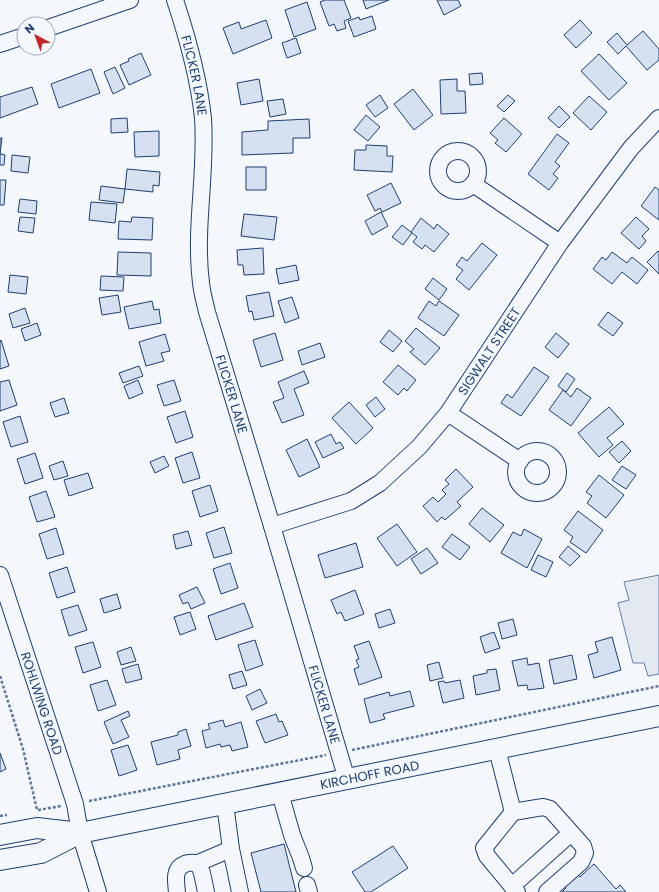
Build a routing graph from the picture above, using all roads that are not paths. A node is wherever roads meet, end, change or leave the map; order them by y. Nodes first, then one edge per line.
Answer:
1 (130, 0) edge
2 (175, 0) edge
3 (56, 25) edge
4 (16, 39) edge
5 (0, 44) edge
6 (659, 118) edge
7 (473, 184) dead end
8 (560, 243) junction
9 (448, 413) junction
10 (520, 461) dead end
11 (272, 526) junction
12 (0, 577) edge
13 (659, 716) edge
14 (497, 749) junction
15 (347, 780) junction
16 (280, 793) junction
17 (225, 804) junction
18 (512, 812) junction
19 (80, 832) junction
20 (571, 832) junction
21 (0, 835) edge
22 (231, 848) junction
23 (0, 860) edge
24 (198, 863) junction
25 (304, 868) dead end
26 (514, 889) edge
27 (98, 892) edge
28 (177, 892) edge
29 (206, 892) edge
30 (240, 892) edge
31 (547, 892) edge

1 - 3 street
2 - 11 street, FLICKER LANE
4 - 5 street
6 - 8 street, SIGWALT STREET
7 - 8 street
8 - 9 street, SIGWALT STREET
9 - 10 street
9 - 11 street, SIGWALT STREET
11 - 15 street, FLICKER LANE
12 - 19 street, ROHLWING ROAD
13 - 14 main road, KIRCHOFF ROAD
14 - 15 main road, KIRCHOFF ROAD
14 - 18 street
15 - 16 main road, KIRCHOFF ROAD
16 - 17 main road, KIRCHOFF ROAD
16 - 25 street
17 - 19 main road, KIRCHOFF ROAD
17 - 22 street
18 - 20 street
18 - 26 street
19 - 21 main road, KIRCHOFF ROAD
19 - 23 main road, KIRCHOFF ROAD
19 - 27 street, ROHLWING ROAD
20 - 26 street
20 - 31 street
22 - 24 street
22 - 30 street
24 - 28 street
24 - 29 street

